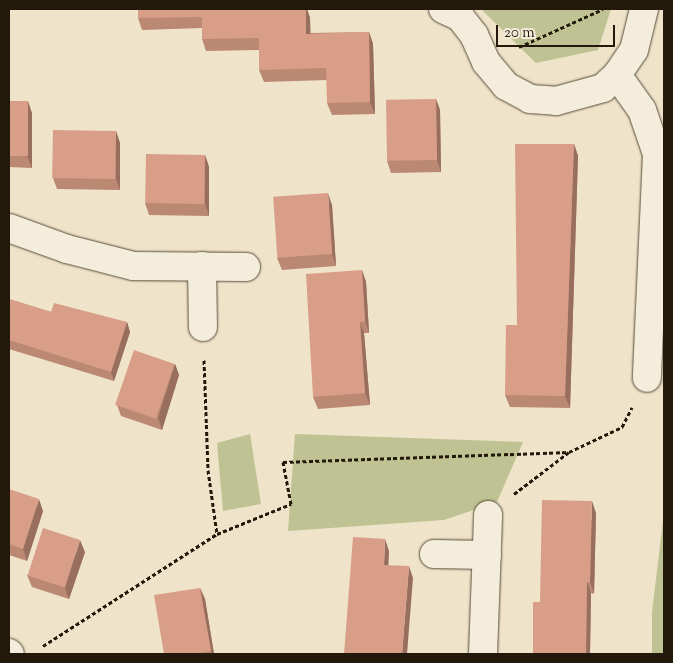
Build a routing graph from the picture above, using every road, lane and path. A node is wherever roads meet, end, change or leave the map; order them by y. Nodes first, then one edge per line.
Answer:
1 (443, 9) edge
2 (603, 9) edge
3 (644, 9) edge
4 (486, 62) junction
5 (618, 75) junction
6 (9, 228) edge
7 (202, 266) junction
8 (246, 267) dead end
9 (203, 327) joint
10 (647, 378) joint
11 (569, 452) junction
12 (488, 515) joint
13 (217, 534) junction
14 (434, 554) dead end
15 (486, 555) junction
16 (38, 649) dead end
17 (483, 654) edge

1 - 4 street
2 - 4 path
3 - 5 street
4 - 5 street
5 - 10 street
6 - 7 street
7 - 8 street
7 - 9 street
9 - 13 path
10 - 11 path
11 - 12 path
11 - 13 path
12 - 15 street
13 - 16 path
14 - 15 street
15 - 17 street

